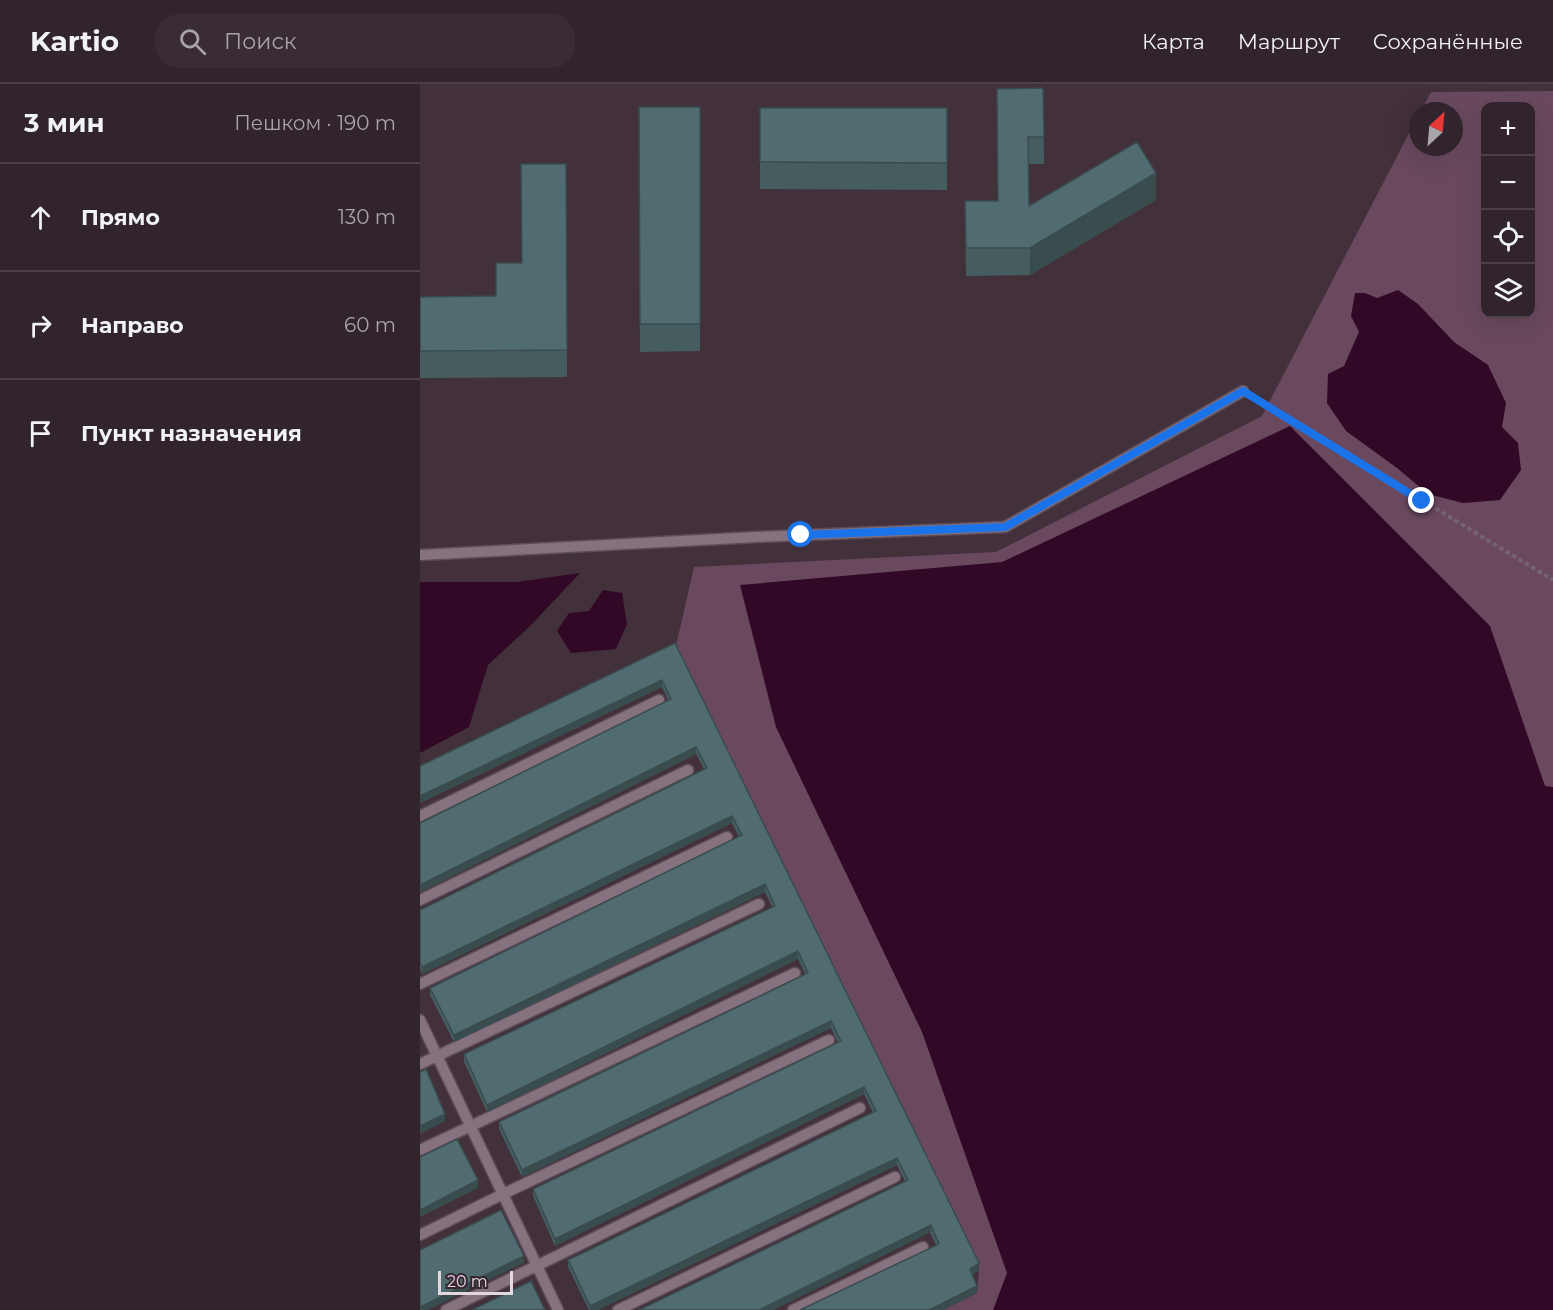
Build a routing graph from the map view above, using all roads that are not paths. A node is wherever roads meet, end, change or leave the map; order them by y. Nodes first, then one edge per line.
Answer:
1 (1243, 391) road end
2 (420, 555) edge
3 (659, 700) dead end
4 (688, 770) dead end
5 (420, 816) edge
6 (727, 837) dead end
7 (420, 900) edge
8 (759, 904) dead end
9 (795, 973) dead end
10 (420, 984) edge
11 (420, 1020) edge
12 (829, 1040) dead end
13 (437, 1055) junction
14 (420, 1064) edge
15 (860, 1108) dead end
16 (470, 1125) junction
17 (420, 1150) edge
18 (894, 1178) dead end
19 (503, 1194) junction
20 (420, 1235) edge
21 (924, 1247) dead end
22 (536, 1265) junction
23 (446, 1310) edge
24 (558, 1310) edge
25 (618, 1310) edge
26 (793, 1310) edge

1 - 2 lane
3 - 5 lane
4 - 7 lane
6 - 10 lane
8 - 13 lane
9 - 16 lane
11 - 13 lane
12 - 19 lane
13 - 14 lane
13 - 16 lane
15 - 22 lane
16 - 17 lane
16 - 19 lane
18 - 25 lane
19 - 20 lane
19 - 22 lane
21 - 26 lane
22 - 23 lane
22 - 24 lane

